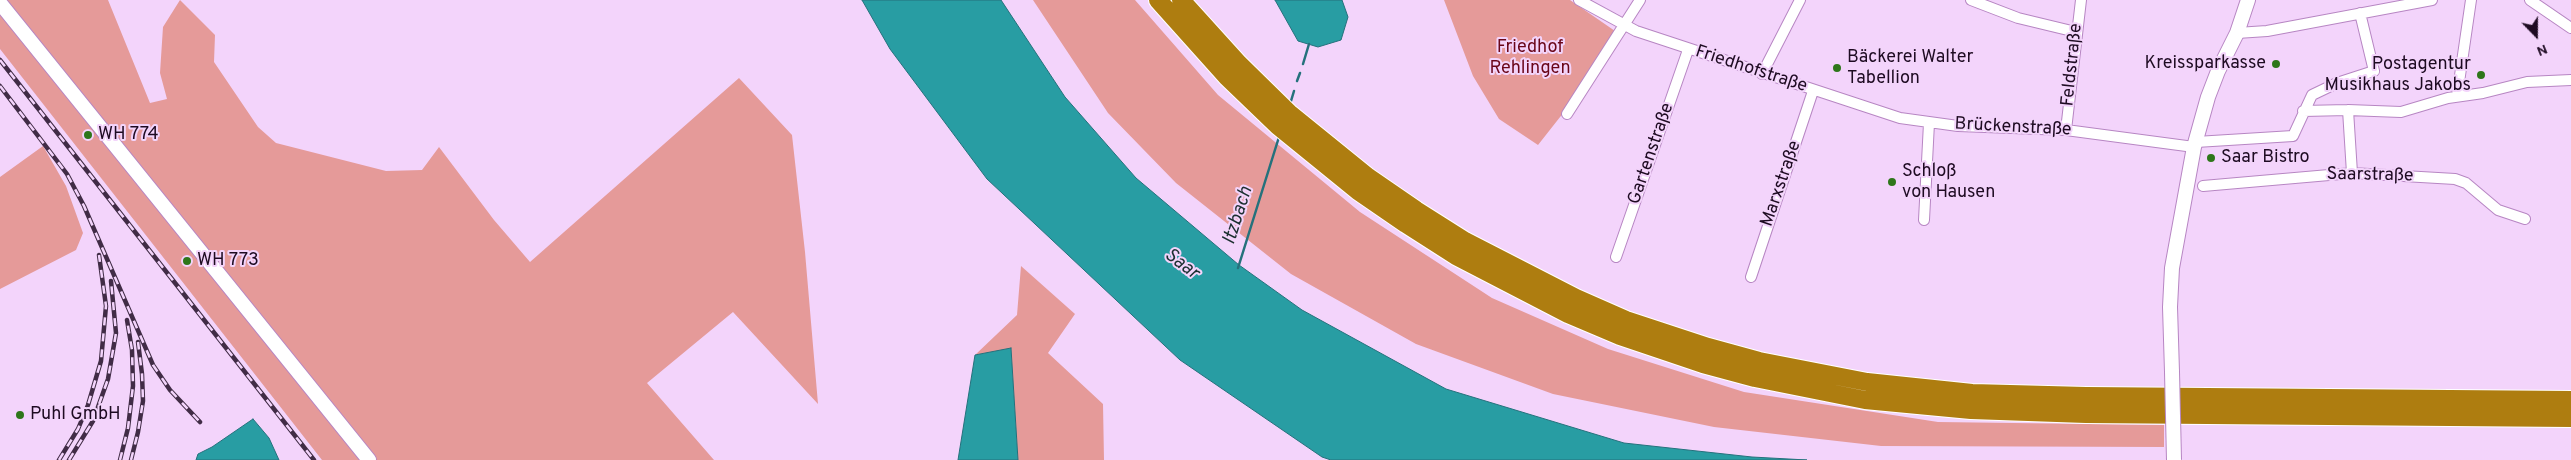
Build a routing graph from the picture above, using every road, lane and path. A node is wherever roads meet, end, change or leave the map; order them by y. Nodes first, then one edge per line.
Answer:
1 (1158, 0) edge
2 (1181, 0) edge
3 (1579, 0) edge
4 (1640, 0) edge
5 (1800, 0) edge
6 (1971, 0) edge
7 (2081, 0) edge
8 (2248, 0) edge
9 (2432, 0) edge
10 (2471, 0) edge
11 (2530, 0) edge
12 (0, 3) edge
13 (2360, 13) junction
14 (1623, 26) junction
15 (2571, 28) edge
16 (2076, 32) junction
17 (2237, 32) junction
18 (1688, 50) junction
19 (1762, 74) junction
20 (2571, 80) edge
21 (1813, 91) junction
22 (2457, 96) junction
23 (2348, 110) junction
24 (2303, 111) junction
25 (1567, 114) dead end
26 (1929, 123) junction
27 (2066, 130) junction
28 (2195, 144) junction
29 (2352, 173) junction
30 (2203, 186) dead end
31 (1924, 220) dead end
32 (2525, 220) dead end
33 (1616, 257) dead end
34 (1751, 277) dead end
35 (2571, 400) edge
36 (2571, 418) edge
37 (369, 460) edge
38 (2174, 460) edge

1 - 36 highway
2 - 35 highway
3 - 14 street, Friedhofstraße
4 - 14 street
5 - 19 street
6 - 16 street
7 - 16 street, Feldstraße
8 - 17 main road
9 - 13 street
10 - 22 street
11 - 15 street
12 - 37 main road
13 - 17 street
13 - 24 street
14 - 18 street, Friedhofstraße
14 - 25 street
16 - 27 street, Feldstraße
17 - 28 main road
18 - 19 street, Friedhofstraße
18 - 33 street, Gartenstraße
19 - 21 street, Friedhofstraße
20 - 22 street
21 - 26 street, Friedhofstraße
21 - 34 street, Marxstraße
22 - 23 street
23 - 24 street
23 - 29 street
24 - 28 street, Brückenstraße
26 - 27 street, Brückenstraße
26 - 31 street, Brückenstraße
27 - 28 street, Brückenstraße
28 - 38 main road, bridge
29 - 30 street, Saarstraße
29 - 32 street, Saarstraße

